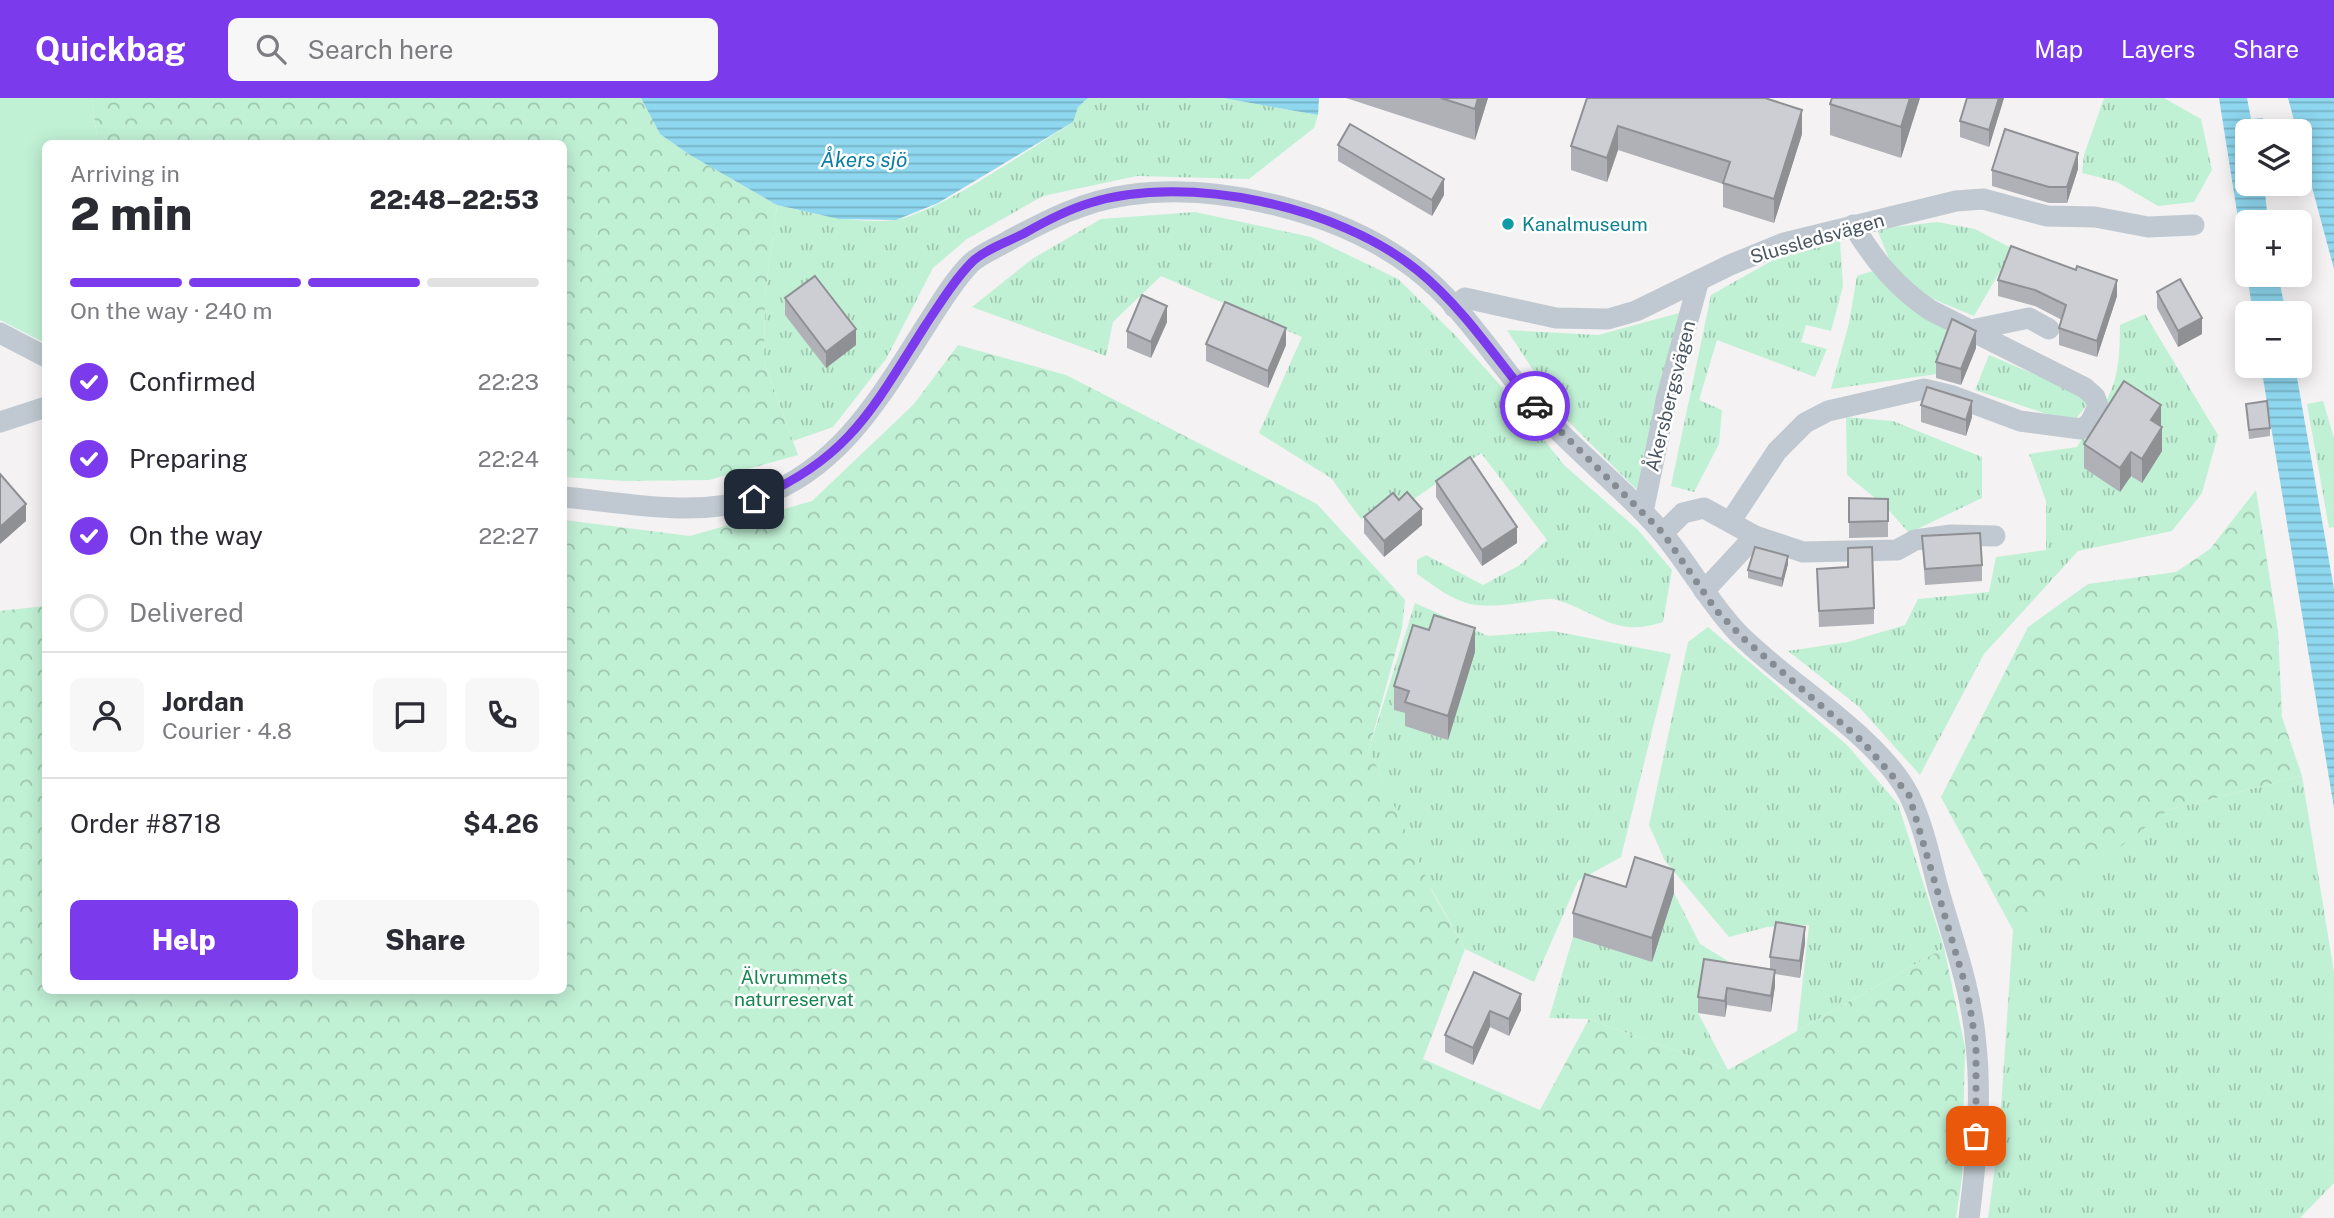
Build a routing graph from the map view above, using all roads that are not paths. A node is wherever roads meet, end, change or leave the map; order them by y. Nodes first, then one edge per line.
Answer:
1 (1853, 225) junction
2 (2194, 225) dead end
3 (1699, 280) junction
4 (1454, 307) junction
5 (2049, 329) dead end
6 (1972, 330) junction
7 (0, 333) edge
8 (42, 355) edge
9 (42, 408) edge
10 (0, 422) edge
11 (567, 497) edge
12 (1643, 512) junction
13 (1730, 522) junction
14 (1663, 533) junction
15 (1755, 536) junction
16 (1995, 536) dead end
17 (1704, 591) junction
18 (1969, 1218) edge

1 - 2 street, Slussledsvägen
1 - 3 street, Slussledsvägen
1 - 6 street
3 - 4 street, Slussledsvägen
3 - 12 street, Åkersbergsvägen
4 - 11 street
4 - 12 street
5 - 6 street
6 - 13 street
7 - 8 street
9 - 10 street
12 - 14 street
13 - 14 street
13 - 15 street
14 - 17 street
15 - 16 street
15 - 17 street
17 - 18 street

